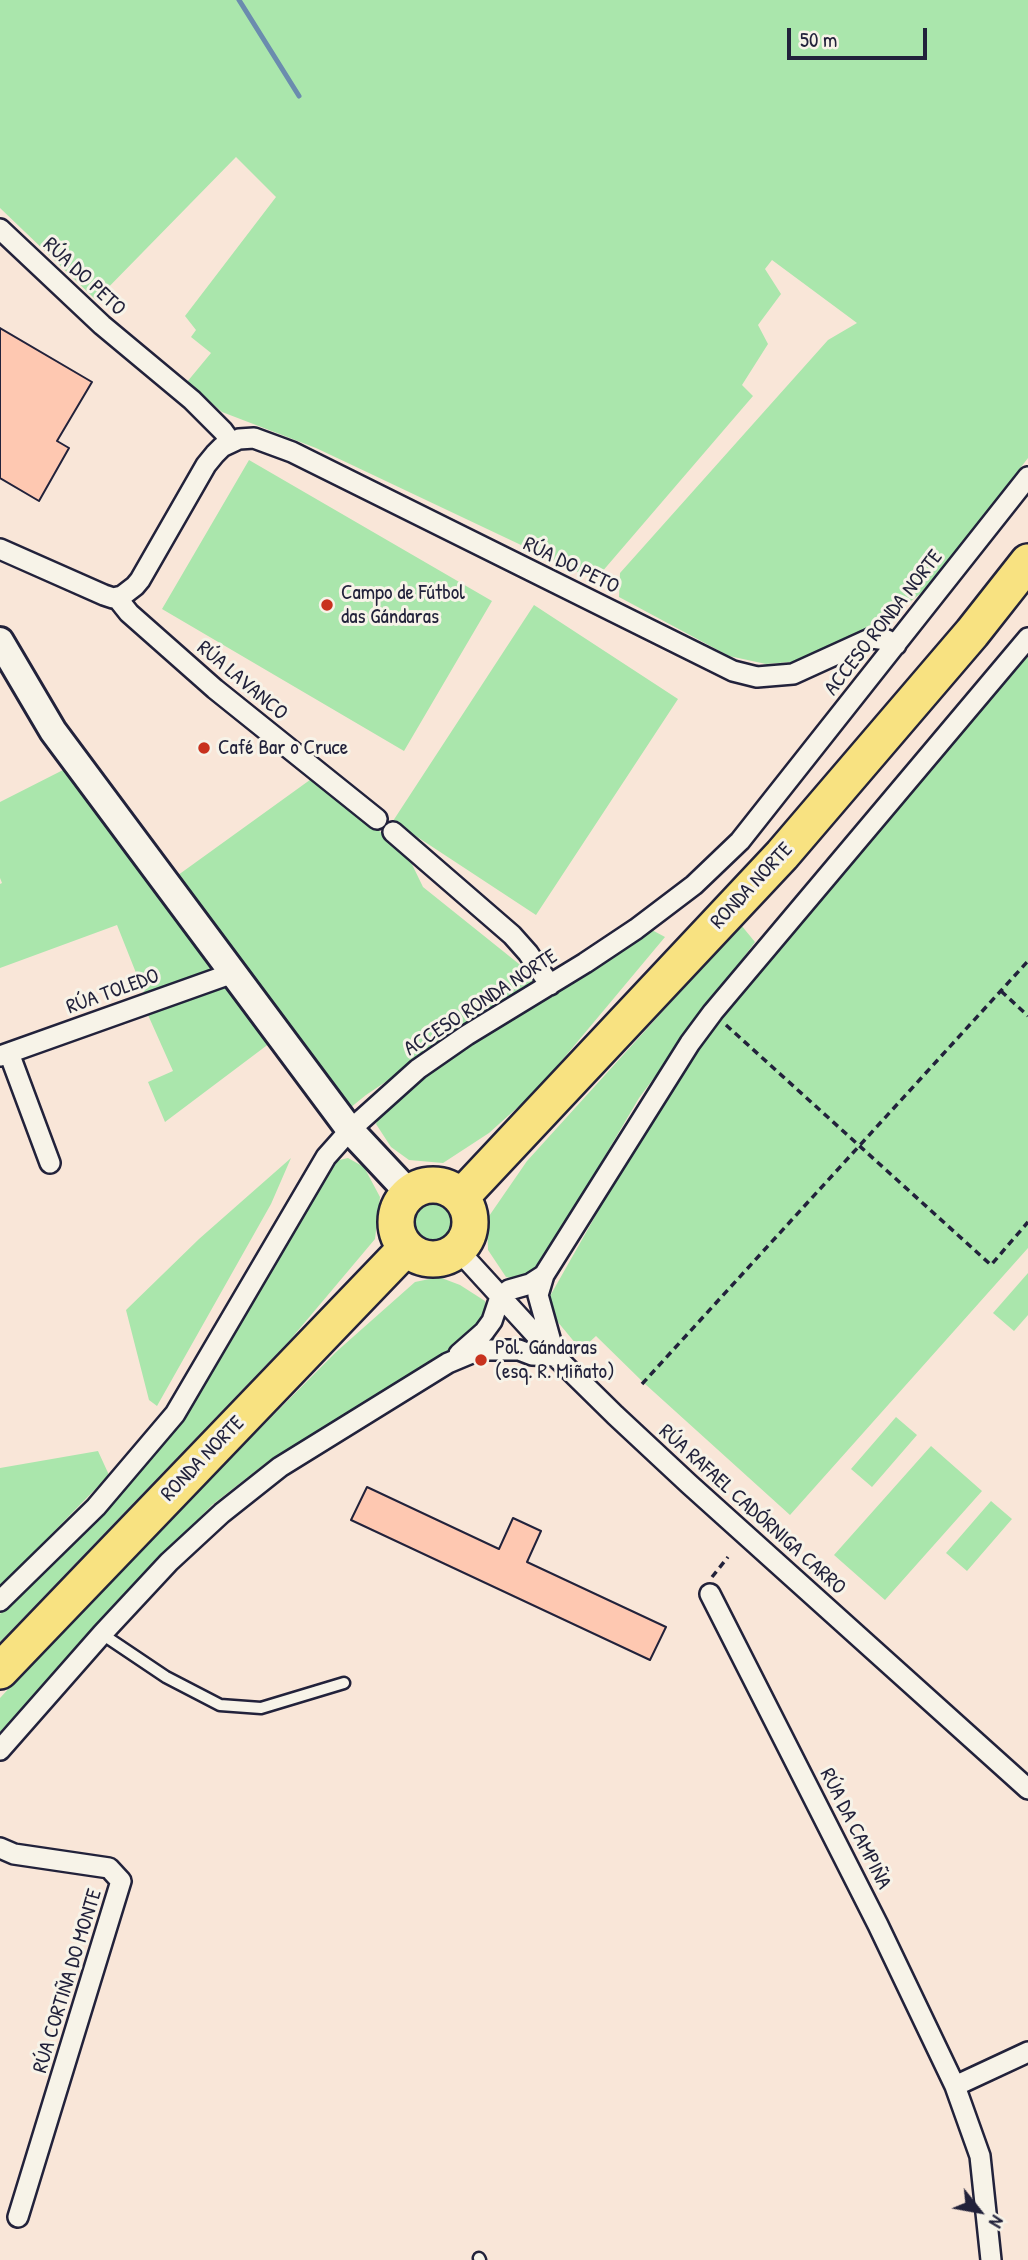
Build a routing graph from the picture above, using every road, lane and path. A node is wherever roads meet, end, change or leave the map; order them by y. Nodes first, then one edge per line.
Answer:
1 (0, 229) edge
2 (231, 442) junction
3 (1028, 477) edge
4 (0, 549) edge
5 (1028, 562) edge
6 (113, 598) junction
7 (1028, 638) edge
8 (0, 641) edge
9 (896, 645) junction
10 (377, 819) dead end
11 (393, 832) dead end
12 (1028, 961) edge
13 (233, 973) junction
14 (550, 985) junction
15 (1001, 991) junction
16 (713, 1012) junction
17 (1028, 1016) edge
18 (5, 1055) edge
19 (349, 1130) junction
20 (859, 1146) junction
21 (50, 1163) dead end
22 (409, 1194) junction
23 (461, 1197) junction
24 (1028, 1222) edge
25 (406, 1248) junction
26 (458, 1250) junction
27 (544, 1275) junction
28 (500, 1297) junction
29 (555, 1356) junction
30 (449, 1363) junction
31 (642, 1384) dead end
32 (710, 1594) dead end
33 (0, 1601) edge
34 (102, 1634) junction
35 (0, 1671) edge
36 (344, 1683) dead end
37 (0, 1750) edge
38 (1028, 1789) edge
39 (0, 1849) edge
40 (1028, 2052) edge
41 (955, 2086) junction
42 (18, 2217) dead end
43 (991, 2260) edge

1 - 2 street, RÚA DO PETO
2 - 6 street
2 - 9 street, RÚA DO PETO
3 - 9 street, ACCESO RONDA NORTE
4 - 6 street
5 - 23 highway, RONDA NORTE
6 - 10 street, RÚA LAVANCO
7 - 16 street
8 - 13 main road
9 - 14 street, ACCESO RONDA NORTE
11 - 14 street
12 - 15 path
13 - 18 street, RÚA TOLEDO
13 - 19 main road
14 - 19 street, ACCESO RONDA NORTE
15 - 17 path
15 - 20 path
16 - 20 path
16 - 27 street
18 - 21 street, RÚA TOLEDO
19 - 22 main road
19 - 33 street, ACCESO RONDA NORTE
20 - 24 path
20 - 31 path
22 - 23 highway
22 - 25 highway
23 - 26 highway
25 - 26 highway
25 - 35 highway, RONDA NORTE
26 - 28 street, RÚA RAFAEL CADÓRNIGA CARRO
27 - 28 street
27 - 29 street
28 - 29 street, RÚA RAFAEL CADÓRNIGA CARRO
28 - 30 street
29 - 30 street
29 - 38 street, RÚA RAFAEL CADÓRNIGA CARRO
30 - 34 street
32 - 41 street, RÚA DA CAMPIÑA
34 - 36 lane
34 - 37 street
39 - 42 street, RÚA CORTIÑA DO MONTE
40 - 41 street
41 - 43 street, RÚA DA CAMPIÑA

